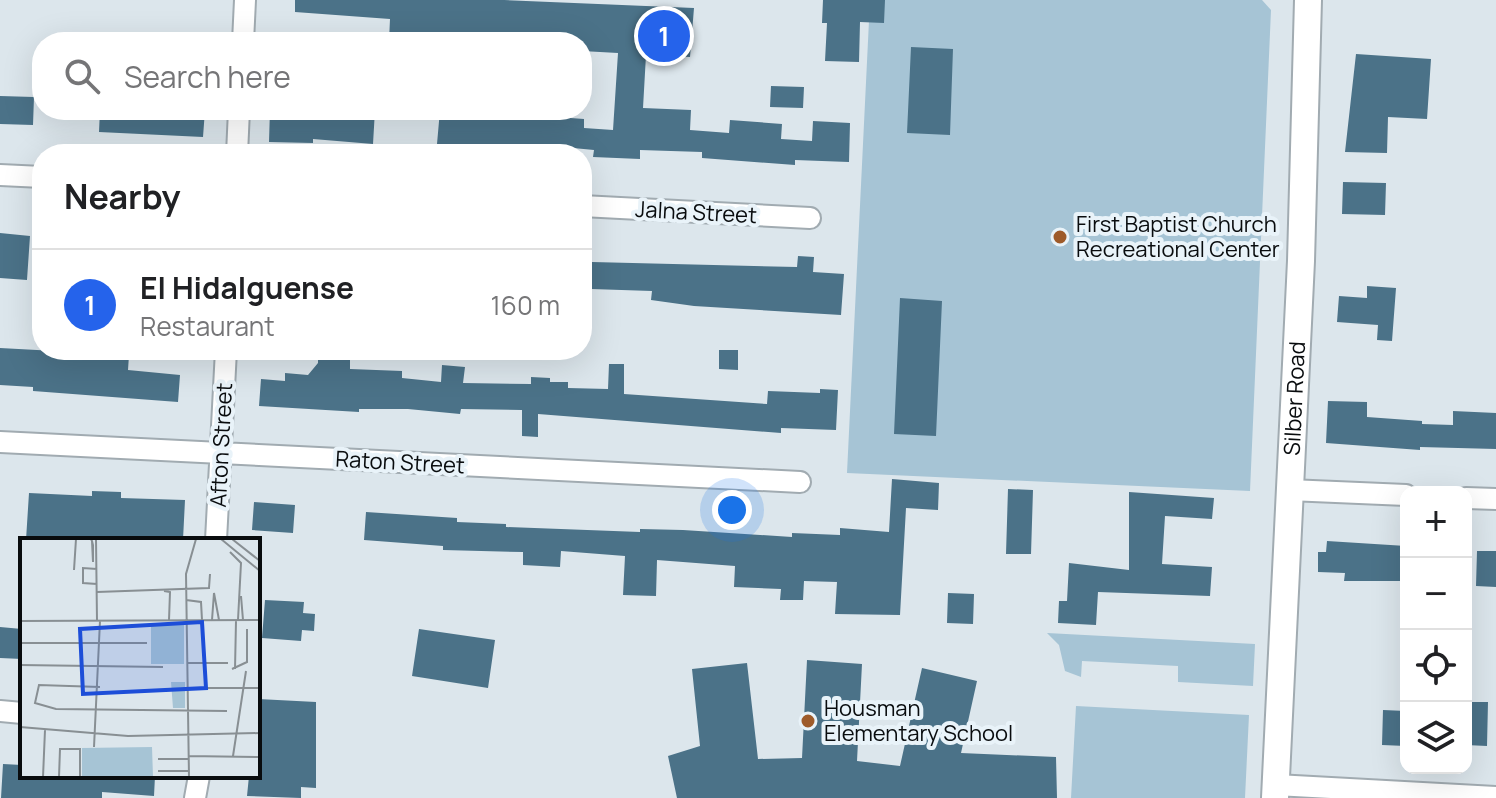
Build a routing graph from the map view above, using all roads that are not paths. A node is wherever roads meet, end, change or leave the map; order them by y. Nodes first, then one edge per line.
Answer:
1 (245, 0) edge
2 (1308, 0) edge
3 (243, 32) edge
4 (239, 120) edge
5 (237, 144) edge
6 (0, 175) edge
7 (32, 177) edge
8 (592, 207) edge
9 (810, 218) dead end
10 (225, 360) edge
11 (0, 442) edge
12 (220, 453) junction
13 (800, 482) dead end
14 (1289, 490) junction
15 (1400, 495) edge
16 (1472, 498) edge
17 (1496, 499) edge
18 (216, 538) edge
19 (0, 711) edge
20 (20, 713) edge
21 (199, 778) edge
22 (1276, 792) edge
23 (1496, 797) edge
24 (195, 798) edge

1 - 3 street
2 - 14 street, Silber Road
4 - 5 street
6 - 7 street
8 - 9 street, Jalna Street
10 - 12 street, Afton Street
11 - 12 street, Raton Street
12 - 13 street, Raton Street
12 - 18 street, Afton Street
14 - 15 street
14 - 22 street, Silber Road
16 - 17 street
19 - 20 street
21 - 24 street
22 - 23 street

